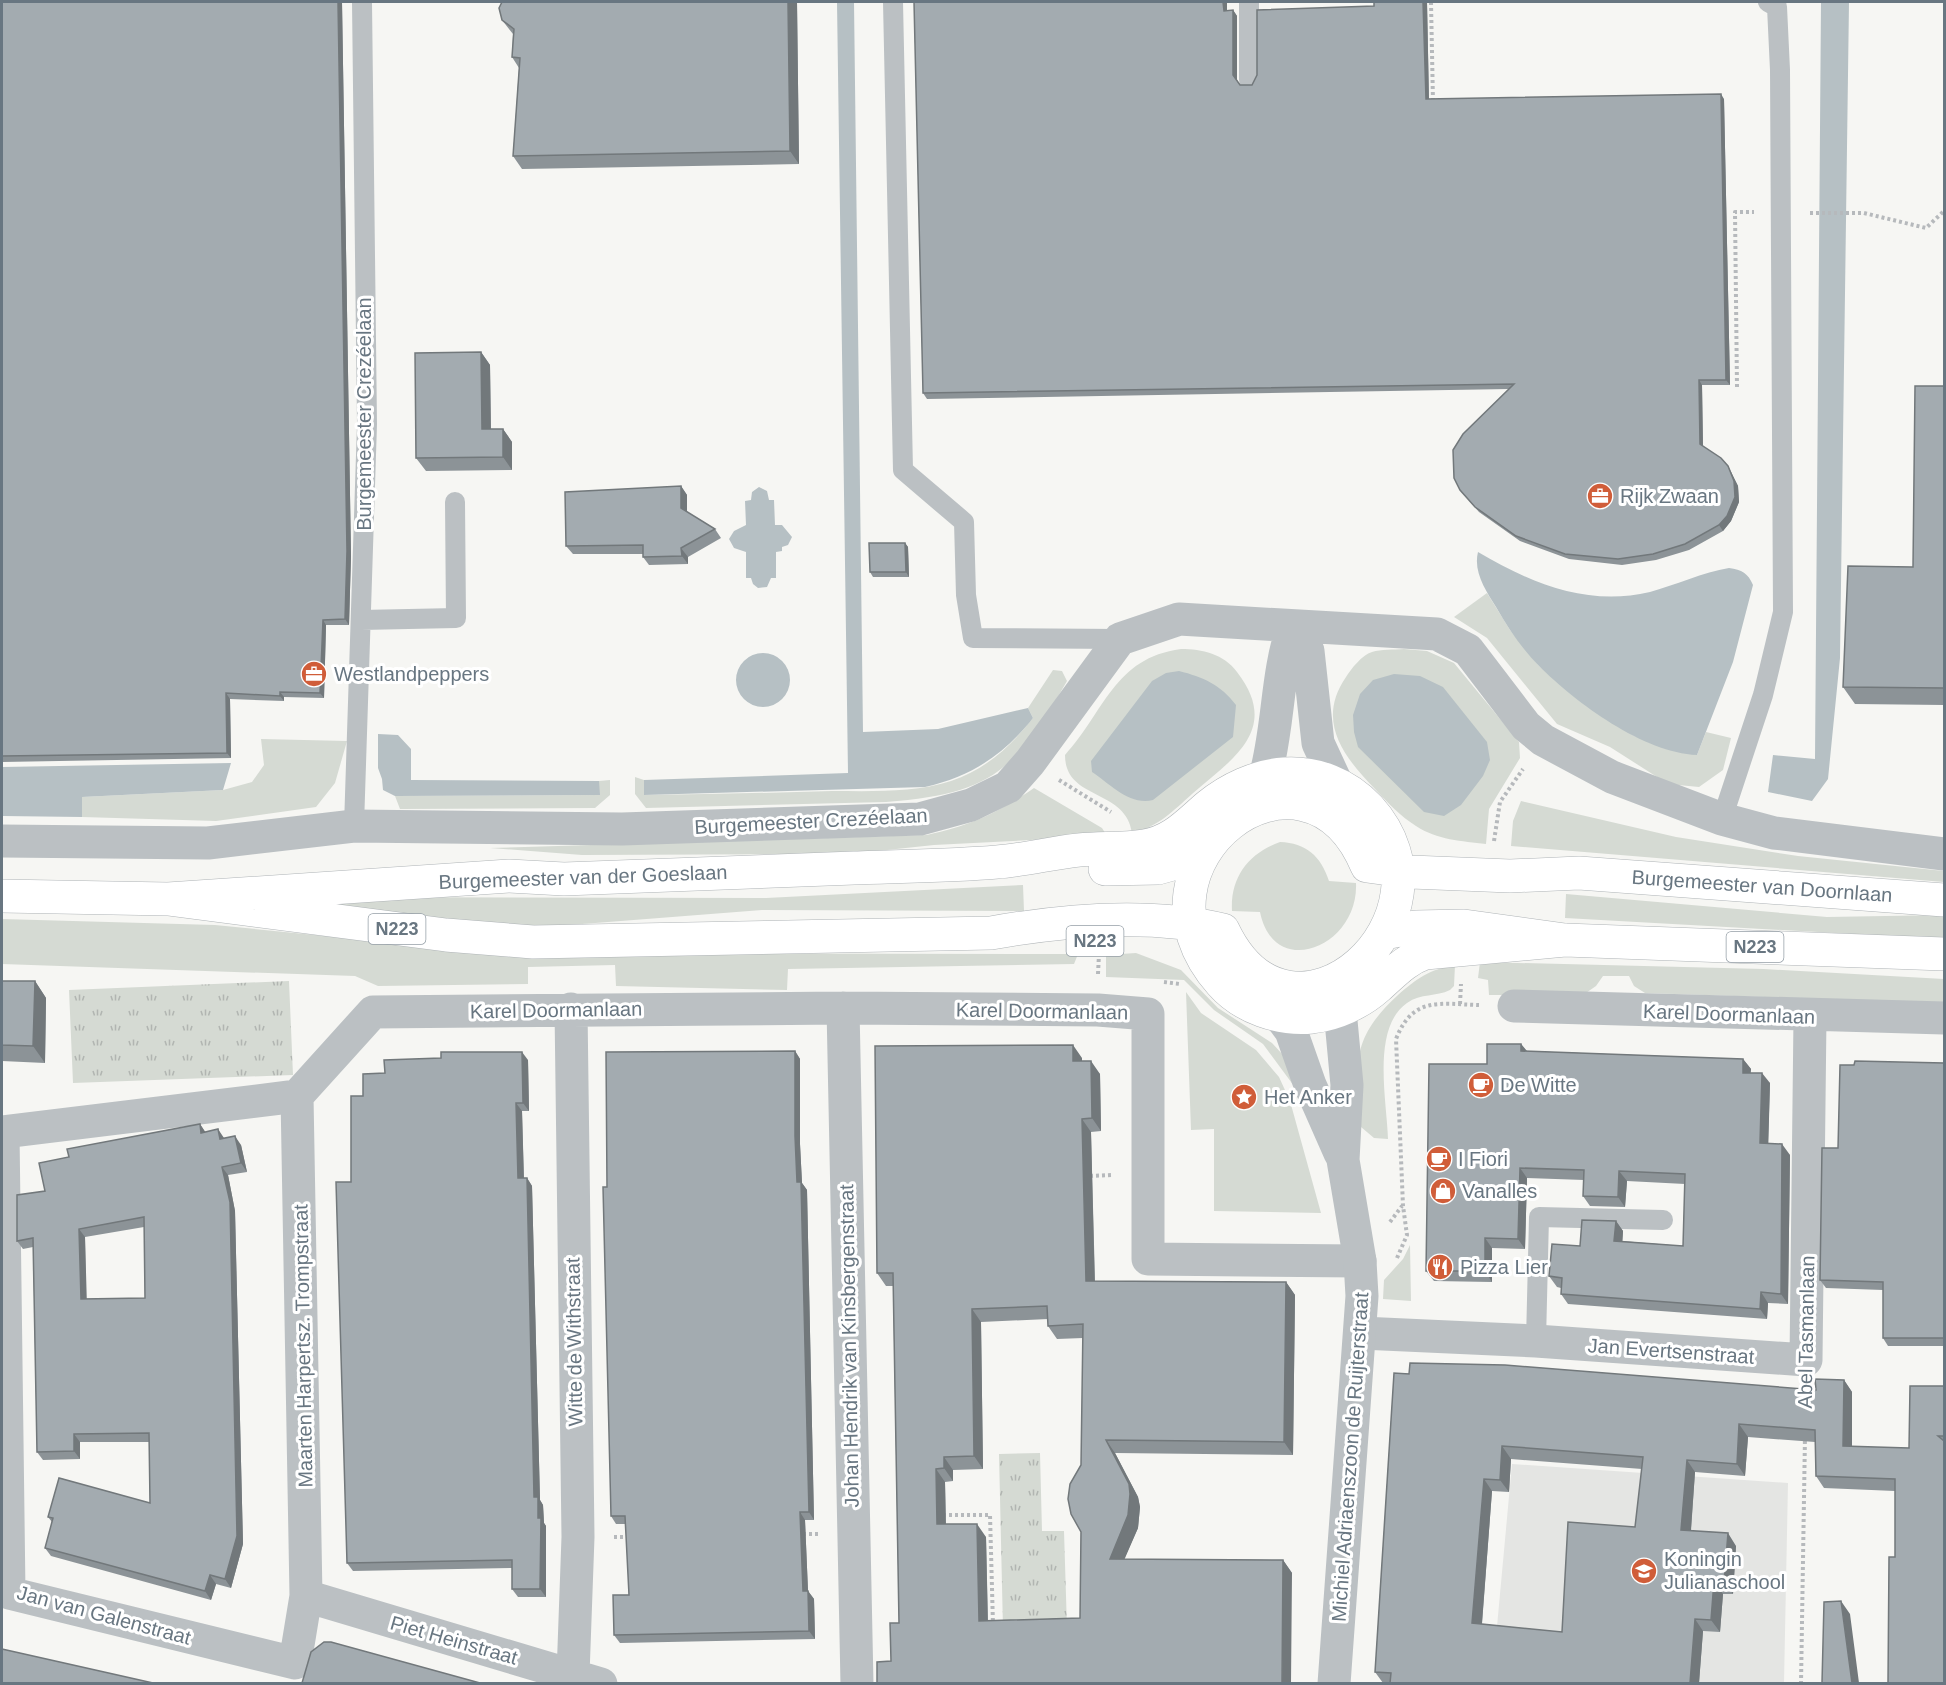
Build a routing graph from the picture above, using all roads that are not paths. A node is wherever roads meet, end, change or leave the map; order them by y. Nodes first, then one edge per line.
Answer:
1 (362, 2) edge
2 (893, 2) edge
3 (1249, 2) edge
4 (1768, 2) edge
5 (1249, 80) dead end
6 (455, 502) dead end
7 (361, 620) junction
8 (1293, 626) junction
9 (1120, 639) junction
10 (1265, 777) junction
11 (1337, 784) junction
12 (1252, 809) junction
13 (1722, 819) junction
14 (354, 826) junction
15 (2, 841) edge
16 (1944, 854) edge
17 (1201, 856) junction
18 (1394, 856) junction
19 (998, 862) junction
20 (2, 896) edge
21 (168, 899) junction
22 (1944, 900) edge
23 (1384, 933) junction
24 (1195, 935) junction
25 (1565, 940) junction
26 (1944, 954) edge
27 (1348, 974) junction
28 (1514, 1006) dead end
29 (843, 1008) junction
30 (572, 1010) junction
31 (1340, 1010) junction
32 (1279, 1015) junction
33 (1810, 1017) junction
34 (1944, 1018) edge
35 (297, 1096) junction
36 (1343, 1160) junction
37 (1664, 1220) dead end
38 (1360, 1262) junction
39 (1361, 1333) junction
40 (1536, 1341) junction
41 (1806, 1360) joint
42 (306, 1596) junction
43 (295, 1663) joint
44 (587, 1679) edge
45 (857, 1683) edge
46 (1334, 1683) edge

1 - 7 lane, Burgemeester Crezéelaan
2 - 9 lane
3 - 5 lane
4 - 13 lane
6 - 7 lane
7 - 14 lane, Burgemeester Crezéelaan
8 - 9 street
8 - 10 street
8 - 11 street
8 - 13 street
9 - 14 street, Burgemeester Crezéelaan
10 - 11 main road, N223
10 - 12 main road
10 - 19 main road, Burgemeester van der Goeslaan / N223
11 - 18 main road, N223
12 - 17 main road, N223
12 - 18 main road, N223
13 - 16 street
14 - 15 street, Burgemeester Crezéelaan
17 - 19 main road, Burgemeester van der Goeslaan / N223
17 - 24 main road, N223
18 - 22 main road, Burgemeester van Doornlaan / N223
18 - 23 main road, N223
19 - 21 main road, Burgemeester van der Goeslaan / N223
20 - 21 main road, Burgemeester van der Goeslaan / N223
21 - 24 main road, Burgemeester van der Goeslaan / N223
23 - 25 main road, N223
23 - 27 main road, N223
24 - 27 main road, N223
24 - 32 main road, N223
25 - 26 main road, N223
25 - 31 main road, N223
27 - 31 main road
28 - 33 street, Karel Doormanlaan
29 - 30 street, Karel Doormanlaan
29 - 38 street, Karel Doormanlaan
29 - 45 street, Johan Hendrik van Kinsbergenstraat
30 - 35 street, Karel Doormanlaan
30 - 44 street, Witte de Withstraat
31 - 32 main road, N223
31 - 36 street, Michiel Adriaenszoon de Ruijterstraat
32 - 36 street, Michiel Adriaenszoon de Ruijterstraat
33 - 34 street, Karel Doormanlaan
33 - 41 street, Abel Tasmanlaan
35 - 42 street, Maarten Harpertsz. Trompstraat
35 - 43 street, Jan van Galenstraat
36 - 38 street, Michiel Adriaenszoon de Ruijterstraat
37 - 40 lane
38 - 39 street, Michiel Adriaenszoon de Ruijterstraat
39 - 40 street, Jan Evertsenstraat
39 - 46 street, Michiel Adriaenszoon de Ruijterstraat
40 - 41 street, Jan Evertsenstraat
42 - 43 street, Maarten Harpertsz. Trompstraat
42 - 44 street, Piet Heinstraat

